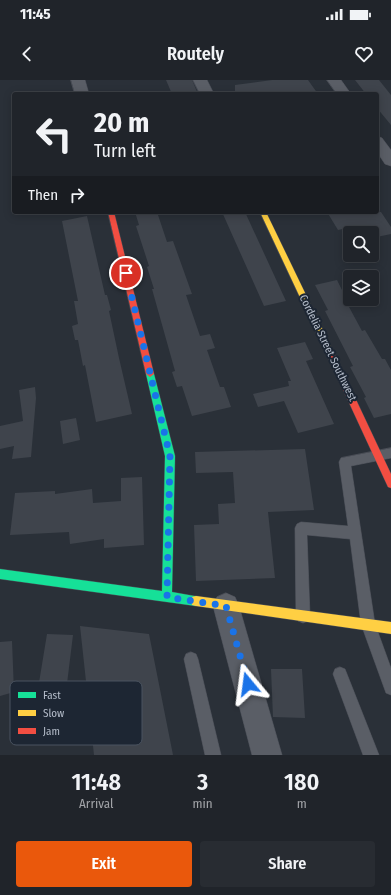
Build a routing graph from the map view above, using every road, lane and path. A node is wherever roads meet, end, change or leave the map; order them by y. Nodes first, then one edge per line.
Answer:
1 (78, 80) edge
2 (200, 80) edge
3 (334, 80) edge
4 (81, 92) edge
5 (206, 92) edge
6 (343, 92) edge
7 (379, 144) edge
8 (391, 161) edge
9 (111, 214) edge
10 (264, 214) edge
11 (385, 454) edge
12 (391, 484) edge
13 (355, 533) junction
14 (0, 574) edge
15 (167, 597) junction
16 (226, 606) junction
17 (303, 616) junction
18 (368, 624) junction
19 (391, 628) edge
20 (190, 658) dead end
21 (340, 674) dead end
22 (391, 688) edge
23 (213, 755) edge
24 (267, 755) edge
25 (371, 755) edge

1 - 4 street
2 - 5 street
3 - 6 street
7 - 8 street
9 - 15 street
10 - 11 street, Cordelia Street Southwest
11 - 12 street, Cordelia Street Southwest
11 - 13 lane
13 - 17 lane
13 - 18 lane
14 - 15 street
15 - 16 street
16 - 17 street
16 - 24 street
17 - 18 street
18 - 19 street
18 - 22 lane
20 - 23 lane
21 - 25 lane

